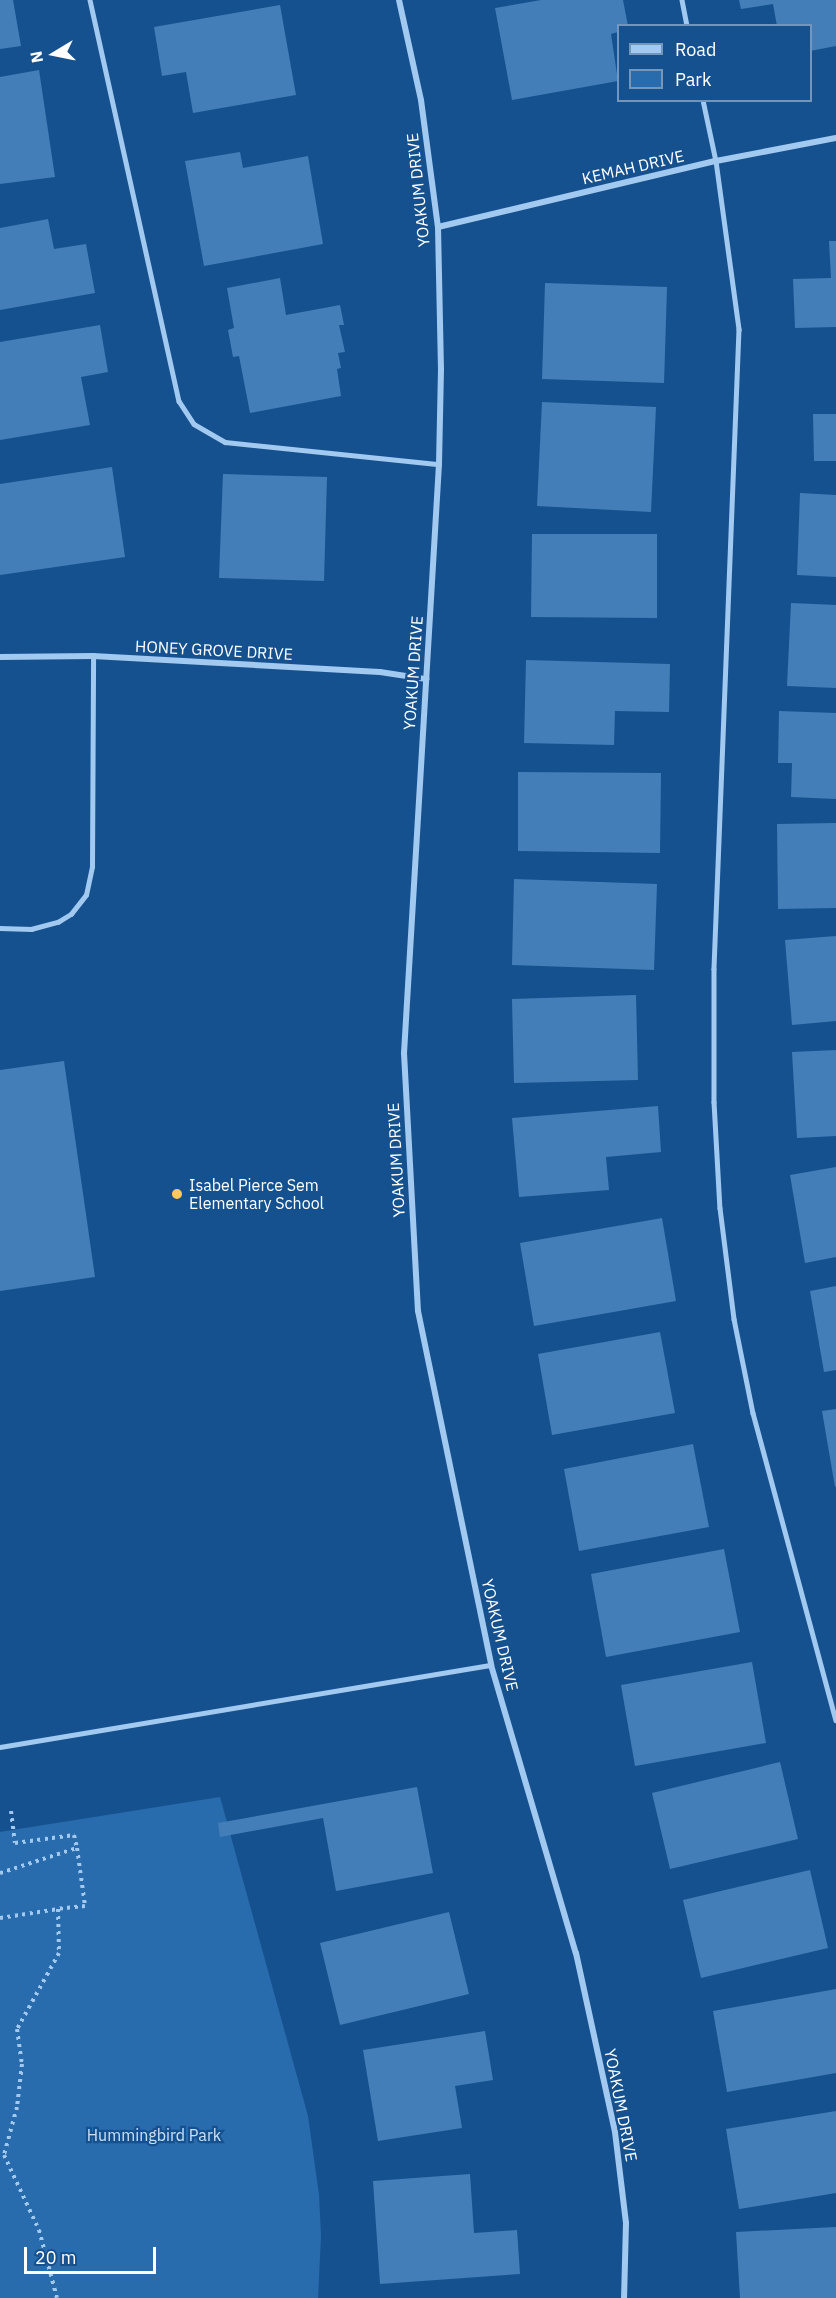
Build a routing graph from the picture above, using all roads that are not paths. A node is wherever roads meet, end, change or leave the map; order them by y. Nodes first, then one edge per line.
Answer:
1 (90, 0) edge
2 (399, 0) edge
3 (682, 0) edge
4 (687, 24) edge
5 (703, 102) edge
6 (836, 138) edge
7 (716, 161) junction
8 (438, 227) junction
9 (439, 464) junction
10 (93, 656) junction
11 (0, 657) edge
12 (426, 679) junction
13 (0, 928) edge
14 (491, 1665) junction
15 (836, 1720) edge
16 (0, 1747) edge
17 (624, 2298) edge

1 - 9 lane
2 - 8 street, YOAKUM DRIVE
3 - 4 lane
5 - 7 lane
6 - 7 street, KEMAH DRIVE
7 - 8 street, KEMAH DRIVE
7 - 15 lane
8 - 9 street, YOAKUM DRIVE
9 - 12 street, YOAKUM DRIVE
10 - 11 street, HONEY GROVE DRIVE
10 - 12 street, HONEY GROVE DRIVE
10 - 13 lane
12 - 14 street, YOAKUM DRIVE
14 - 16 lane
14 - 17 street, YOAKUM DRIVE

